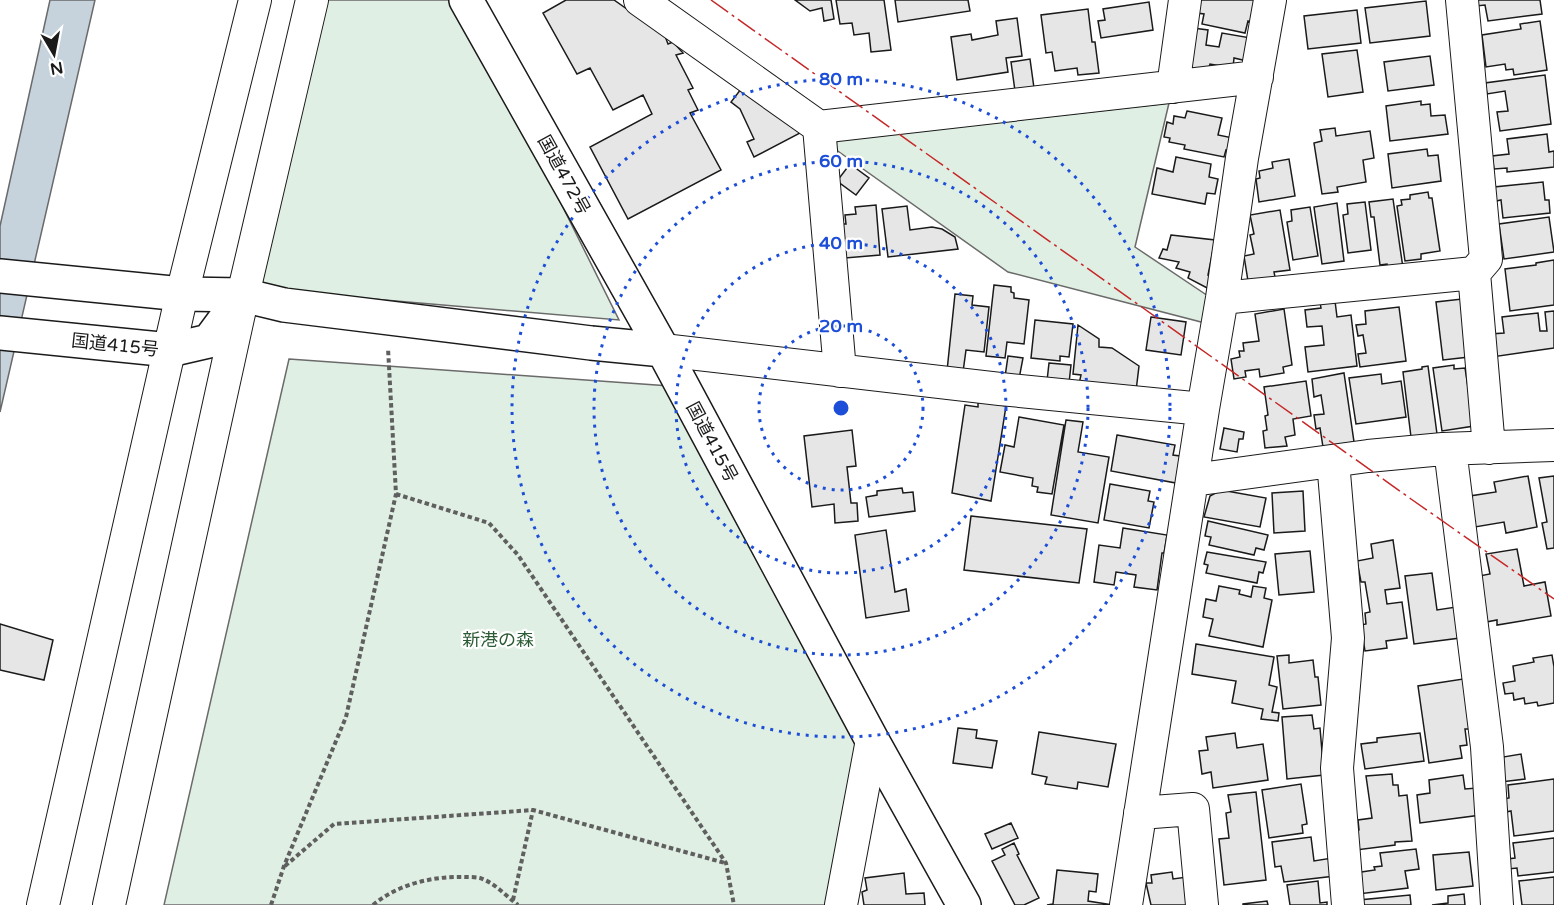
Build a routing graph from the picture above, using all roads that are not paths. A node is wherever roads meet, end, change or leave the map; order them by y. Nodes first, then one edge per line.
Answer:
1 (255, 0) edge
2 (312, 0) edge
3 (466, 0) edge
4 (640, 0) edge
5 (1185, 0) edge
6 (1270, 0) edge
7 (1462, 0) edge
8 (1257, 77) junction
9 (1173, 87) junction
10 (819, 127) junction
11 (1474, 273) junction
12 (0, 276) edge
13 (182, 294) junction
14 (243, 295) junction
15 (1222, 298) junction
16 (0, 333) edge
17 (170, 350) junction
18 (663, 350) junction
19 (840, 371) junction
20 (1203, 409) junction
21 (1554, 445) edge
22 (1489, 448) junction
23 (1450, 449) junction
24 (1333, 461) junction
25 (1192, 480) junction
26 (872, 740) junction
27 (1140, 813) junction
28 (43, 905) edge
29 (109, 905) edge
30 (841, 905) edge
31 (964, 905) edge
32 (1126, 905) edge
33 (1202, 905) edge
34 (1348, 905) edge
35 (1497, 905) edge

1 - 13 street
2 - 14 street
3 - 18 highway, 国道472号
4 - 10 street
5 - 9 street
6 - 8 street
7 - 11 street
8 - 9 street
8 - 15 street
9 - 10 street
10 - 19 street
11 - 15 street
11 - 22 street
12 - 13 highway
13 - 14 highway
13 - 17 street
14 - 17 highway, 国道415号
14 - 18 highway
14 - 29 street
15 - 20 street
16 - 17 highway, 国道415号
17 - 28 street
18 - 19 street
18 - 26 highway, 国道415号
19 - 20 street
20 - 25 street
21 - 22 street
22 - 23 street
23 - 24 street
23 - 35 street
24 - 25 street
24 - 34 street
25 - 27 street
26 - 30 street
26 - 31 highway, 国道415号
27 - 32 street
27 - 33 street

